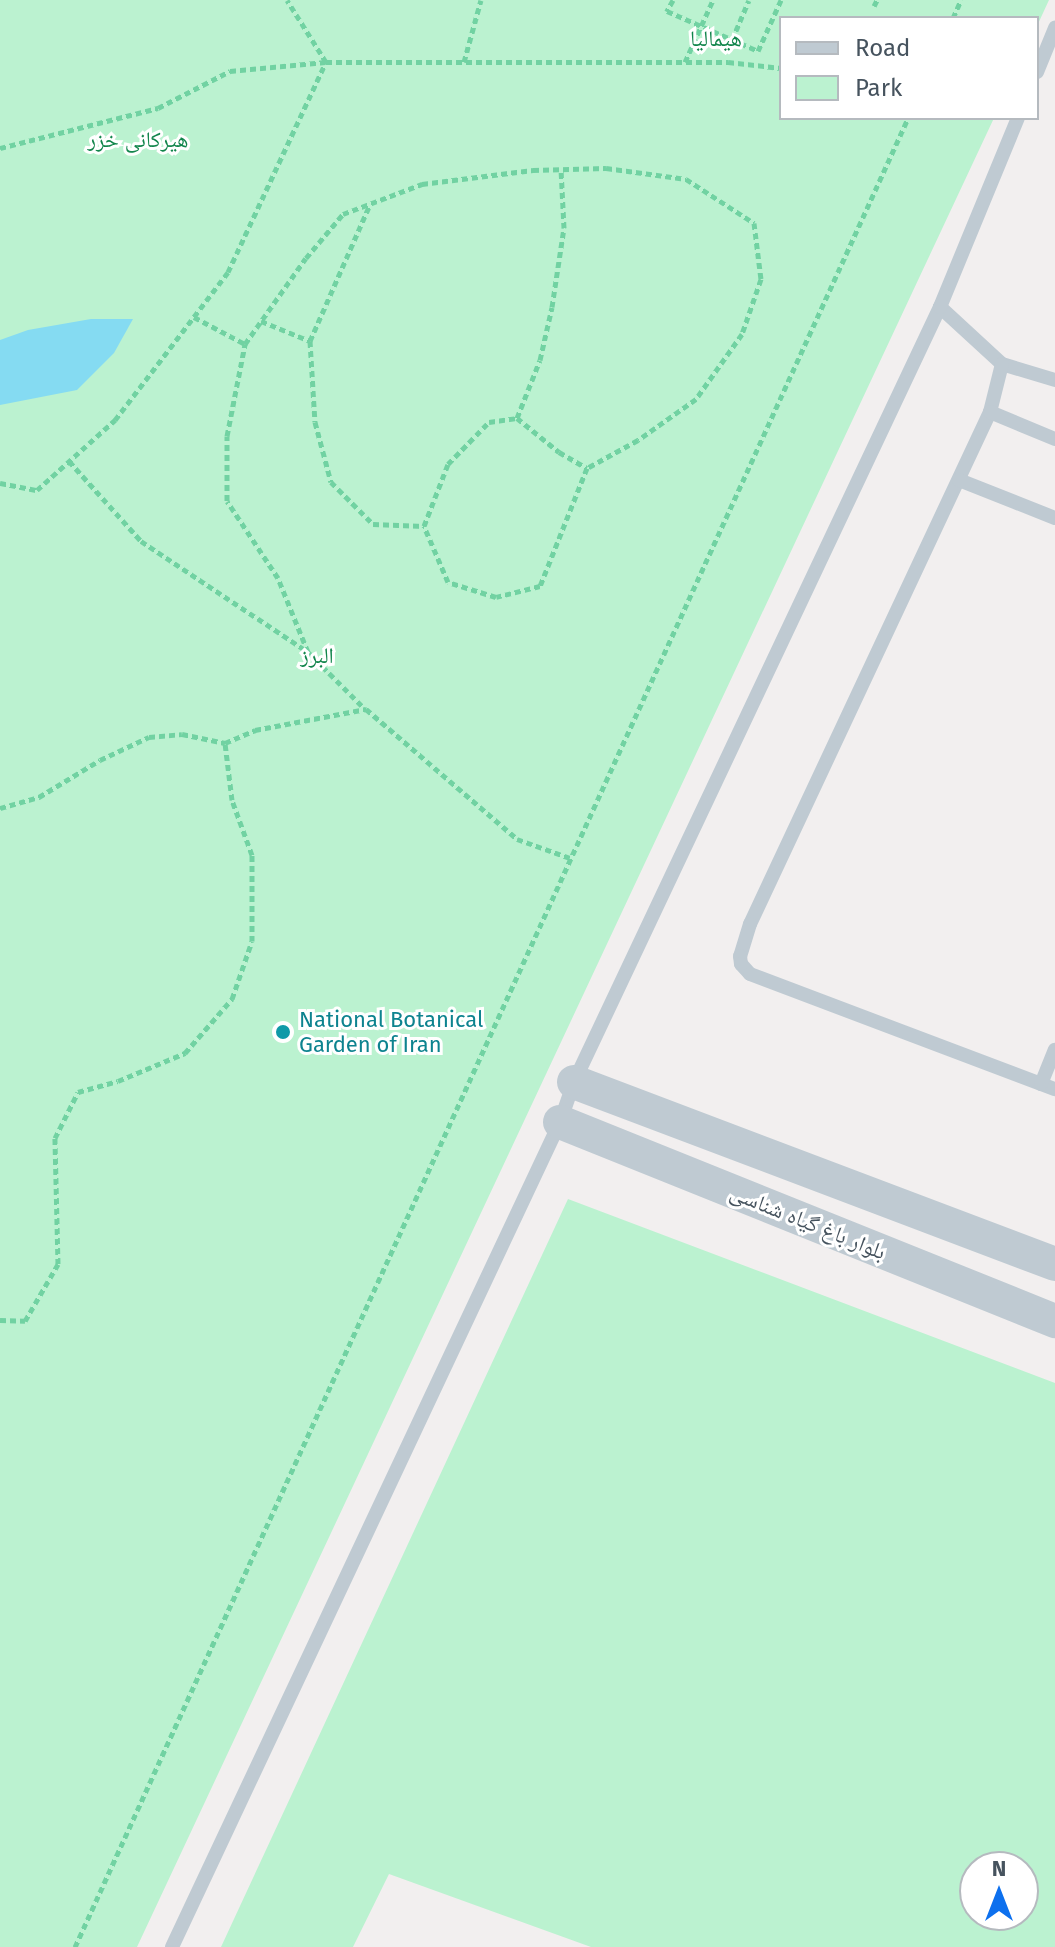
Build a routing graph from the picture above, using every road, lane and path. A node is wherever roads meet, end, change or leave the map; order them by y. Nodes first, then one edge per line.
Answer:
1 (287, 0) edge
2 (481, 0) edge
3 (673, 0) edge
4 (713, 0) edge
5 (749, 0) edge
6 (781, 0) edge
7 (700, 27) junction
8 (1055, 28) edge
9 (732, 40) junction
10 (326, 62) junction
11 (464, 62) junction
12 (685, 62) junction
13 (1039, 67) edge
14 (779, 68) edge
15 (907, 120) edge
16 (1017, 120) edge
17 (0, 148) edge
18 (561, 169) junction
19 (370, 204) junction
20 (940, 307) junction
21 (194, 317) junction
22 (261, 321) junction
23 (310, 341) junction
24 (245, 344) junction
25 (1002, 364) junction
26 (1055, 380) edge
27 (990, 412) junction
28 (517, 418) junction
29 (1055, 439) edge
30 (69, 461) junction
31 (587, 468) junction
32 (959, 480) junction
33 (0, 483) edge
34 (1055, 518) edge
35 (424, 526) junction
36 (308, 652) junction
37 (366, 709) junction
38 (225, 743) junction
39 (0, 808) edge
40 (571, 859) junction
41 (1055, 1050) edge
42 (574, 1082) junction
43 (1048, 1087) edge
44 (560, 1122) junction
45 (1055, 1264) edge
46 (0, 1320) edge
47 (1055, 1321) edge
48 (75, 1947) edge
49 (172, 1947) edge

1 - 10 path
2 - 11 path
3 - 7 path
4 - 7 path
5 - 9 path
6 - 9 path
7 - 9 path
7 - 12 path
8 - 13 lane
10 - 11 path
10 - 17 path
10 - 21 path
11 - 12 path
12 - 14 path
15 - 40 path
16 - 20 lane
18 - 19 path
18 - 28 path
18 - 31 path
19 - 22 path
19 - 23 path
20 - 25 lane
20 - 42 lane
21 - 24 path
21 - 30 path
22 - 23 path
22 - 24 path
23 - 35 path
24 - 36 path
25 - 26 lane
25 - 27 lane
27 - 29 lane
27 - 32 lane
28 - 31 path
28 - 35 path
30 - 33 path
30 - 36 path
31 - 35 path
32 - 34 lane
32 - 43 lane
36 - 37 path
37 - 38 path
37 - 40 path
38 - 39 path
38 - 46 path
40 - 48 path
41 - 43 lane
42 - 44 lane
42 - 45 street
44 - 47 street, بلوار باغ گیاه شناسی
44 - 49 lane

